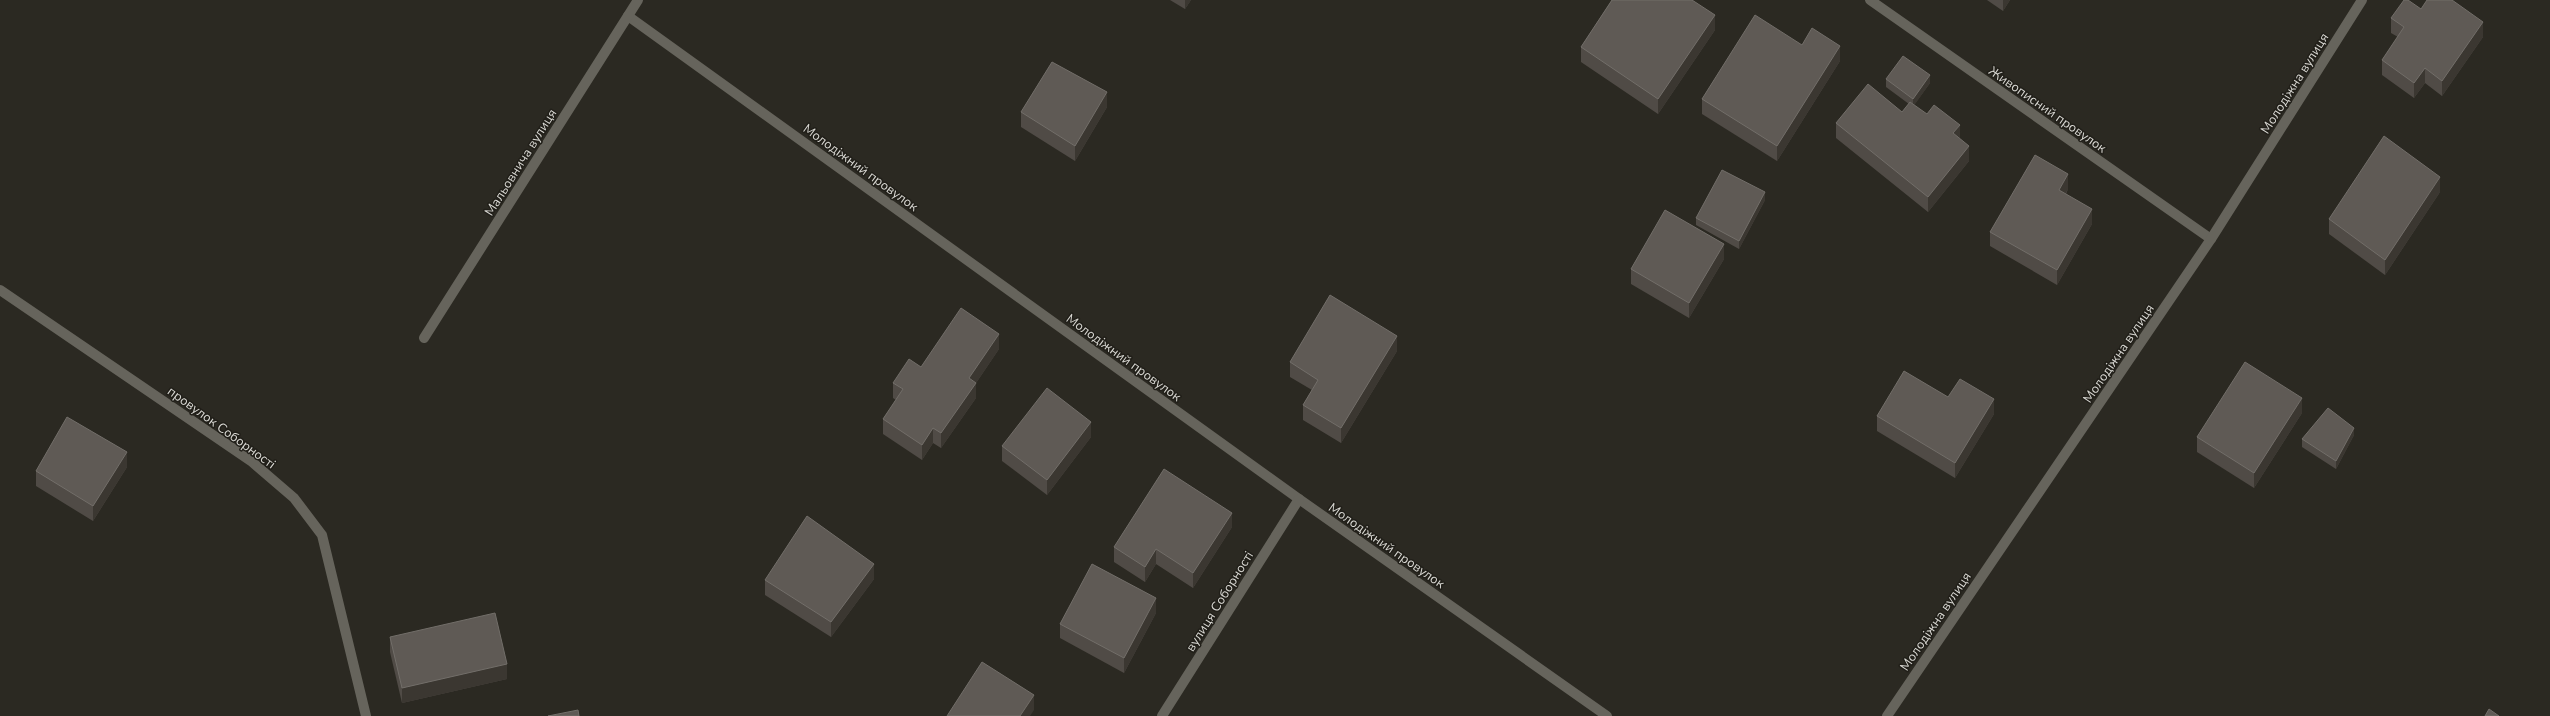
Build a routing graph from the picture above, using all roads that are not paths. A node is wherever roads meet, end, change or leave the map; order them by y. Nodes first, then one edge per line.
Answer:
1 (638, 0) edge
2 (1870, 0) edge
3 (2362, 0) edge
4 (628, 16) junction
5 (2211, 239) junction
6 (0, 290) edge
7 (424, 338) dead end
8 (1299, 499) junction
9 (366, 716) edge
10 (1162, 716) edge
11 (1607, 716) edge
12 (1886, 716) edge

1 - 4 street, Мальовнича вулиця
2 - 5 street, Живописний провулок
3 - 5 street, Молодіжна вулиця
4 - 7 street, Мальовнича вулиця
4 - 8 street, Молодіжний провулок
5 - 12 street, Молодіжна вулиця
6 - 9 street, провулок Соборності
8 - 10 street, вулиця Соборності
8 - 11 street, Молодіжний провулок

